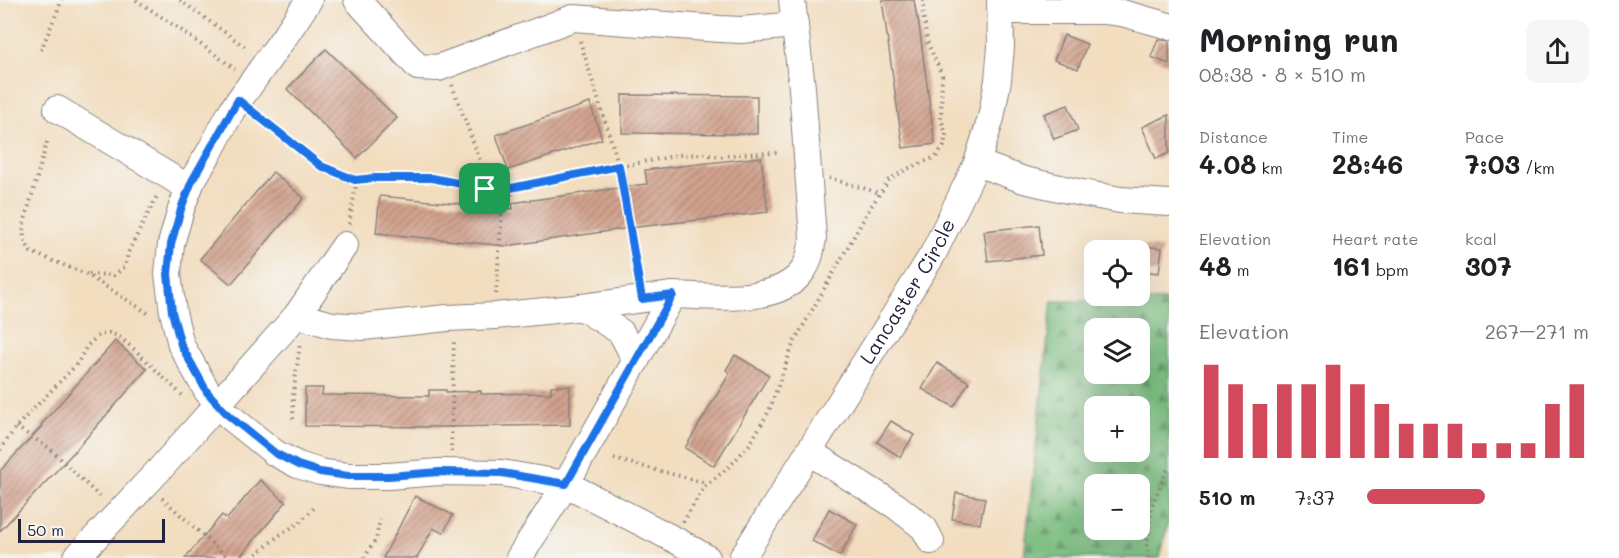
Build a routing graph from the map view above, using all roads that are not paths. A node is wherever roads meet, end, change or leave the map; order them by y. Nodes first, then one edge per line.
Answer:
1 (309, 0) edge
2 (357, 0) edge
3 (1000, 5) edge
4 (793, 12) edge
5 (1169, 26) edge
6 (57, 109) dead end
7 (977, 163) junction
8 (189, 188) junction
9 (1169, 203) edge
10 (345, 245) road end
11 (673, 295) junction
12 (581, 307) junction
13 (300, 316) junction
14 (636, 361) junction
15 (218, 404) junction
16 (809, 452) junction
17 (566, 484) junction
18 (931, 541) dead end
19 (76, 558) edge
20 (519, 558) edge
21 (707, 558) edge
22 (742, 558) edge

1 - 8 street
2 - 4 street
3 - 5 street
3 - 7 street, Lancaster Circle
4 - 11 street
6 - 8 street
7 - 9 street
7 - 16 street, Lancaster Circle
8 - 15 street
10 - 13 street
11 - 12 street
11 - 14 street
12 - 13 street
12 - 14 street
13 - 15 street
14 - 17 street
15 - 17 street
15 - 19 street
16 - 18 street
16 - 22 street, Lancaster Circle
17 - 20 street
17 - 21 street

